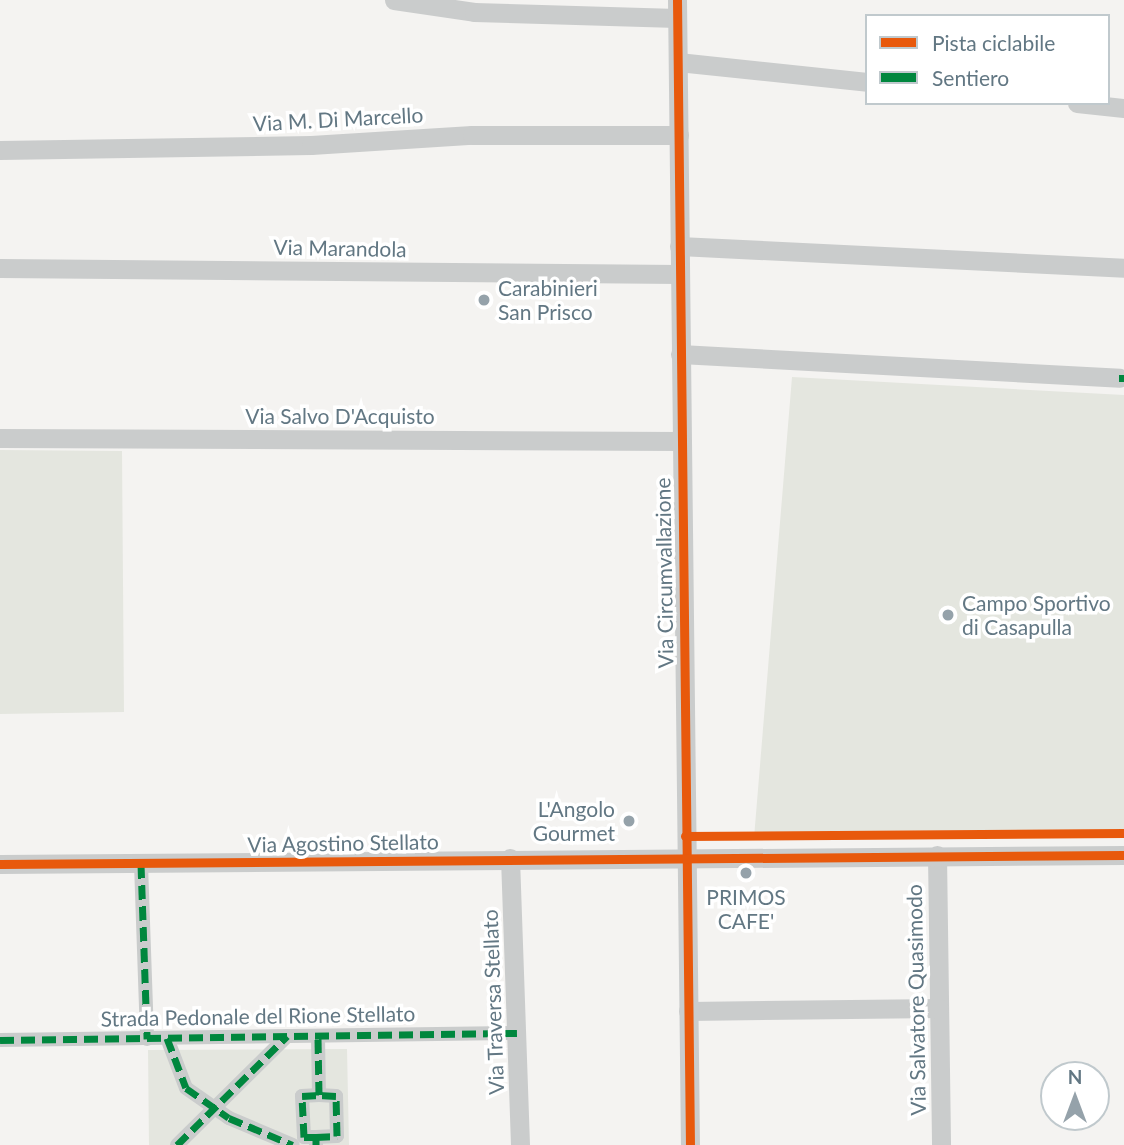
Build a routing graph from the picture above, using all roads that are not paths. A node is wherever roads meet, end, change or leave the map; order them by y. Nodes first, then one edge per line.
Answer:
1 (394, 0) edge
2 (677, 9) edge
3 (678, 62) junction
4 (865, 82) edge
5 (1096, 105) edge
6 (1124, 108) edge
7 (678, 135) junction
8 (0, 150) edge
9 (679, 246) junction
10 (0, 268) edge
11 (1124, 268) edge
12 (679, 274) junction
13 (680, 354) junction
14 (1119, 378) dead end
15 (0, 438) edge
16 (680, 441) junction
17 (937, 855) junction
18 (1124, 855) edge
19 (686, 856) junction
20 (510, 858) junction
21 (0, 864) edge
22 (141, 864) junction
23 (939, 1009) junction
24 (688, 1011) junction
25 (517, 1034) junction
26 (287, 1036) junction
27 (318, 1036) junction
28 (166, 1038) junction
29 (147, 1039) junction
30 (0, 1040) edge
31 (319, 1095) junction
32 (216, 1111) junction
33 (316, 1141) edge
34 (177, 1145) edge
35 (293, 1145) edge
36 (520, 1145) edge
37 (690, 1145) edge
38 (941, 1145) edge

1 - 2 street
2 - 3 street, Via Circumvallazione
3 - 4 street
3 - 7 street, Via Circumvallazione
5 - 6 street
7 - 8 street, Via M. Di Marcello
7 - 9 street, Via Circumvallazione
9 - 11 street
9 - 12 street, Via Circumvallazione
10 - 12 street, Via Marandola
12 - 13 street, Via Circumvallazione
13 - 14 street
13 - 16 street, Via Circumvallazione
15 - 16 street, Via Salvo D'Acquisto
16 - 19 street, Via Circumvallazione
17 - 18 street, Via Agostino Stellato
17 - 19 street, Via Agostino Stellato
17 - 23 street, Via Salvatore Quasimodo
19 - 20 street, Via Agostino Stellato
19 - 24 street, Via Circumvallazione
20 - 22 street, Via Agostino Stellato
20 - 25 street, Via Traversa Stellato
21 - 22 street, Via Agostino Stellato
22 - 29 street
23 - 24 street
23 - 38 street, Via Salvatore Quasimodo
24 - 37 street, Via Circumvallazione
25 - 27 street, Strada Pedonale del Rione Stellato
25 - 36 street, Via Traversa Stellato
26 - 27 street, Strada Pedonale del Rione Stellato
26 - 28 street, Strada Pedonale del Rione Stellato
26 - 32 street
27 - 31 street
28 - 29 street, Strada Pedonale del Rione Stellato
28 - 32 street
29 - 30 street, Strada Pedonale del Rione Stellato
31 - 33 street
31 - 33 street
32 - 34 street
32 - 35 street

